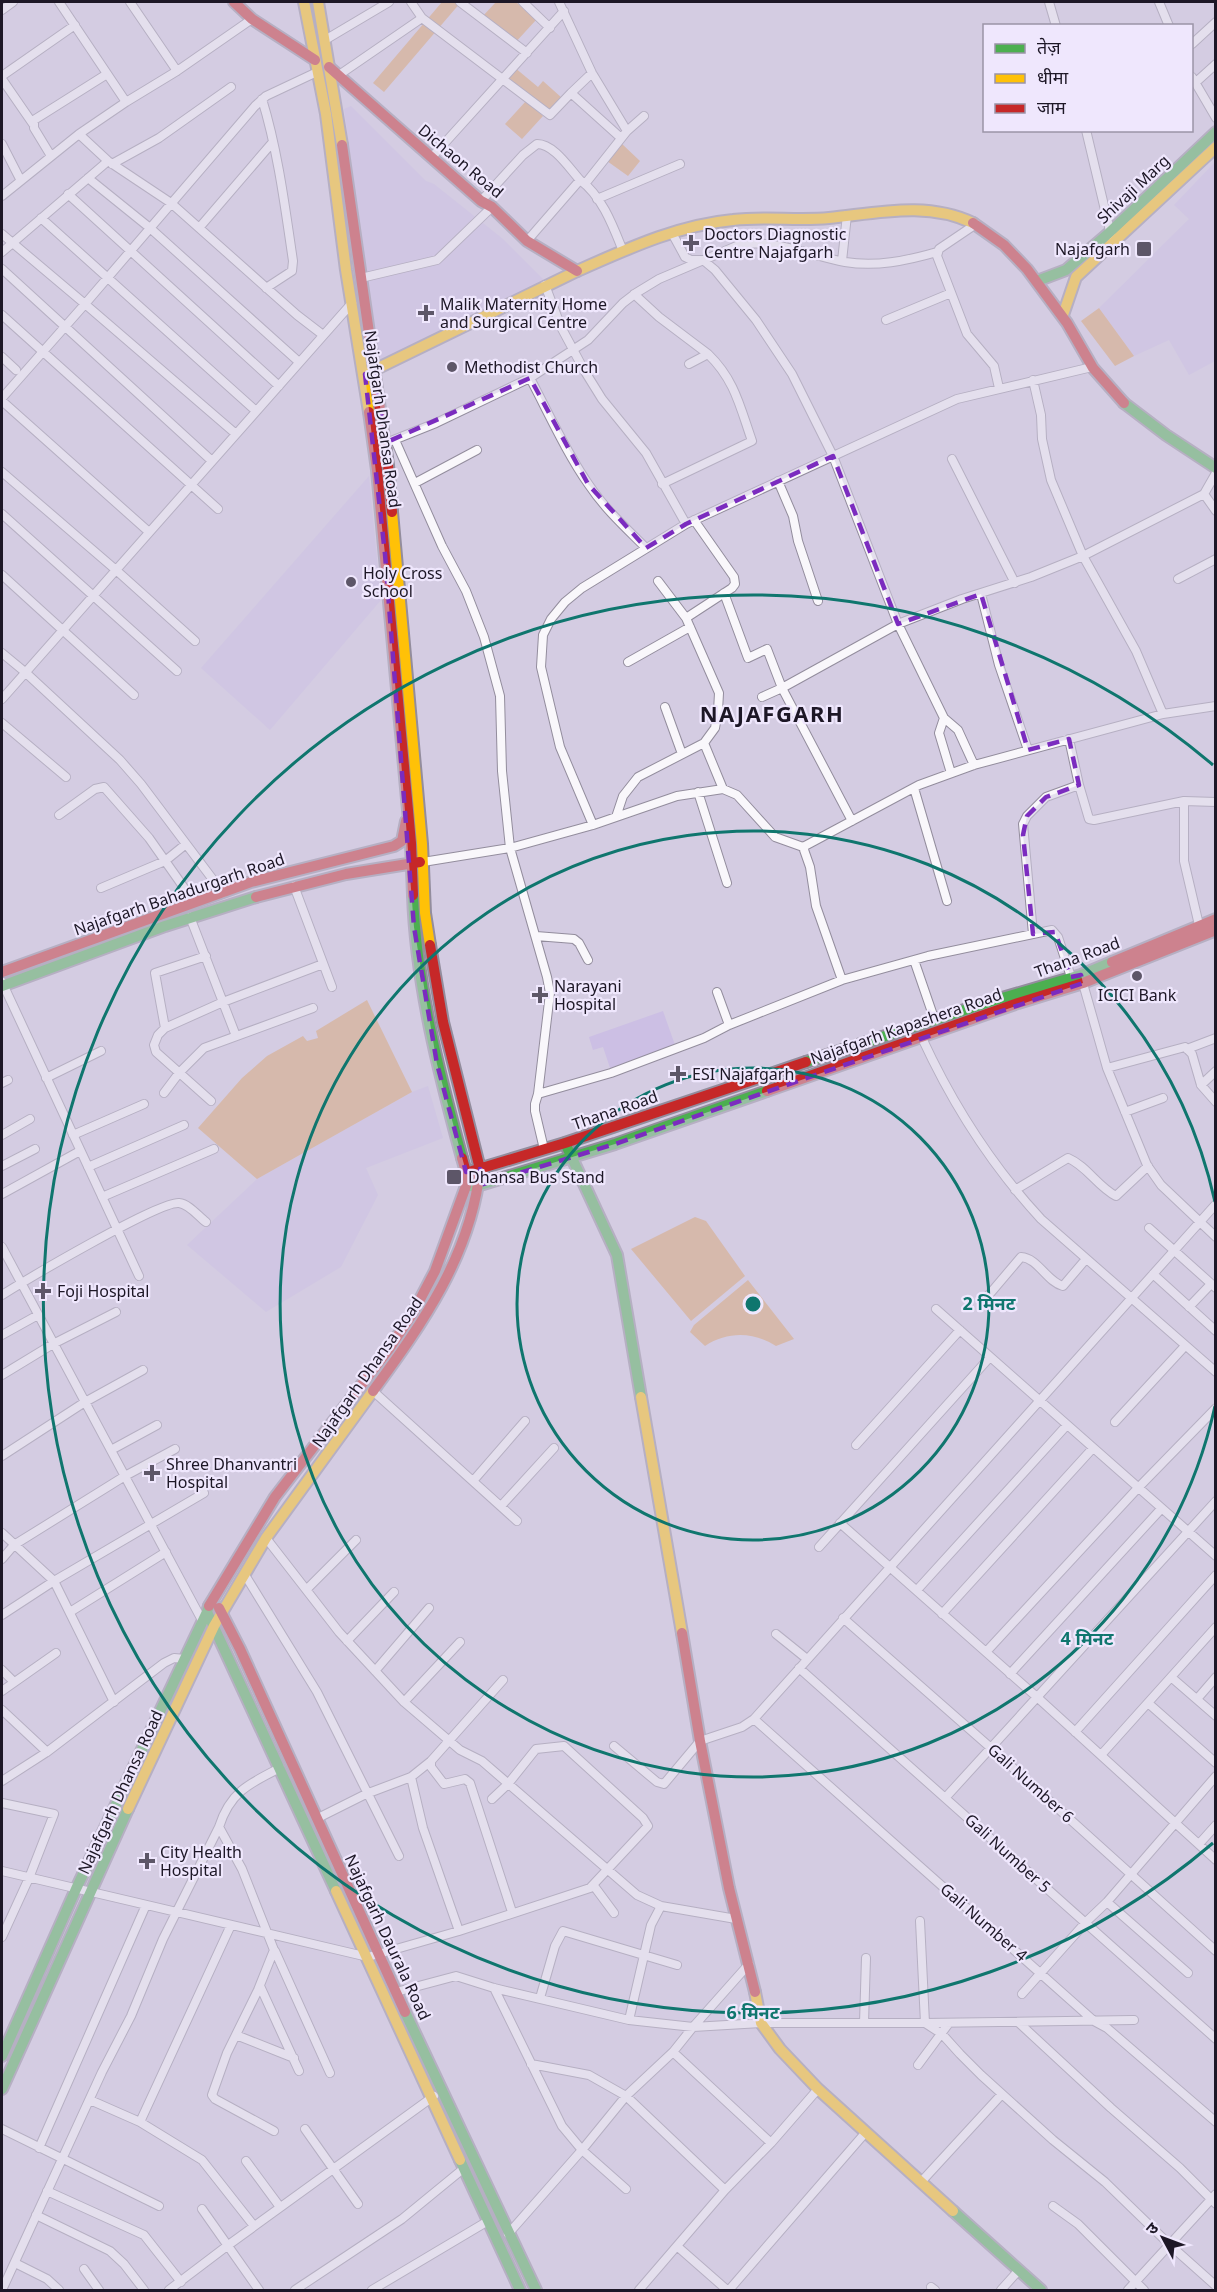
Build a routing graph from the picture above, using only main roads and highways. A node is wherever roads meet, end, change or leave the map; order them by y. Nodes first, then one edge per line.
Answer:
1 (234, 2) edge
2 (304, 2) edge
3 (318, 2) edge
4 (315, 60) junction
5 (329, 67) junction
6 (1215, 132) edge
7 (1215, 147) edge
8 (1112, 237) junction
9 (577, 272) junction
10 (1037, 281) junction
11 (1063, 315) junction
12 (370, 372) junction
13 (1215, 468) edge
14 (407, 806) junction
15 (417, 862) junction
16 (1215, 919) edge
17 (1215, 930) edge
18 (2, 972) edge
19 (1078, 978) junction
20 (2, 984) edge
21 (565, 1143) junction
22 (573, 1158) junction
23 (480, 1169) junction
24 (466, 1179) junction
25 (480, 1185) junction
26 (213, 1597) junction
27 (221, 1612) junction
28 (205, 1617) junction
29 (214, 1626) junction
30 (2, 2056) edge
31 (2, 2089) edge
32 (520, 2290) edge
33 (536, 2290) edge
34 (1041, 2290) edge

1 - 4 main road
2 - 4 main road, Najafgarh Dhansa Road
3 - 5 main road
4 - 5 main road, Dichaon Road
4 - 12 main road, Najafgarh Dhansa Road
5 - 9 main road, Dichaon Road
5 - 12 main road
6 - 8 main road, Shivaji Marg
7 - 8 main road, Shivaji Marg
8 - 10 main road, Shivaji Marg
8 - 11 main road, Shivaji Marg
9 - 10 main road
9 - 12 main road
10 - 11 main road
11 - 13 main road
12 - 14 main road, Najafgarh Dhansa Road
12 - 15 main road, Najafgarh Dhansa Road
14 - 15 main road, Najafgarh Dhansa Road
14 - 18 main road, Najafgarh Bahadurgarh Road
15 - 20 main road, Najafgarh Bahadurgarh Road
15 - 23 main road, Najafgarh Dhansa Road
15 - 24 main road
16 - 19 main road, Thana Road
17 - 19 main road, Najafgarh Kapashera Road
19 - 21 main road, Thana Road
19 - 22 main road, Najafgarh Kapashera Road
21 - 22 main road
21 - 23 main road, Thana Road
22 - 25 main road, Najafgarh Kapashera Road
22 - 34 main road
23 - 24 main road, Thana Road
23 - 25 main road, Najafgarh Dhansa Road
24 - 25 main road, Najafgarh Kapashera Road
24 - 26 main road, Najafgarh Dhansa Road
25 - 27 main road, Najafgarh Dhansa Road
26 - 27 main road, Najafgarh Daurala Road
26 - 28 main road, Najafgarh Dhansa Road
27 - 29 main road, Najafgarh Dhansa Road
27 - 33 main road, Najafgarh Daurala Road
28 - 29 main road, Najafgarh Daurala Road
28 - 30 main road, Najafgarh Dhansa Road
29 - 31 main road, Najafgarh Dhansa Road
29 - 32 main road, Najafgarh Daurala Road

